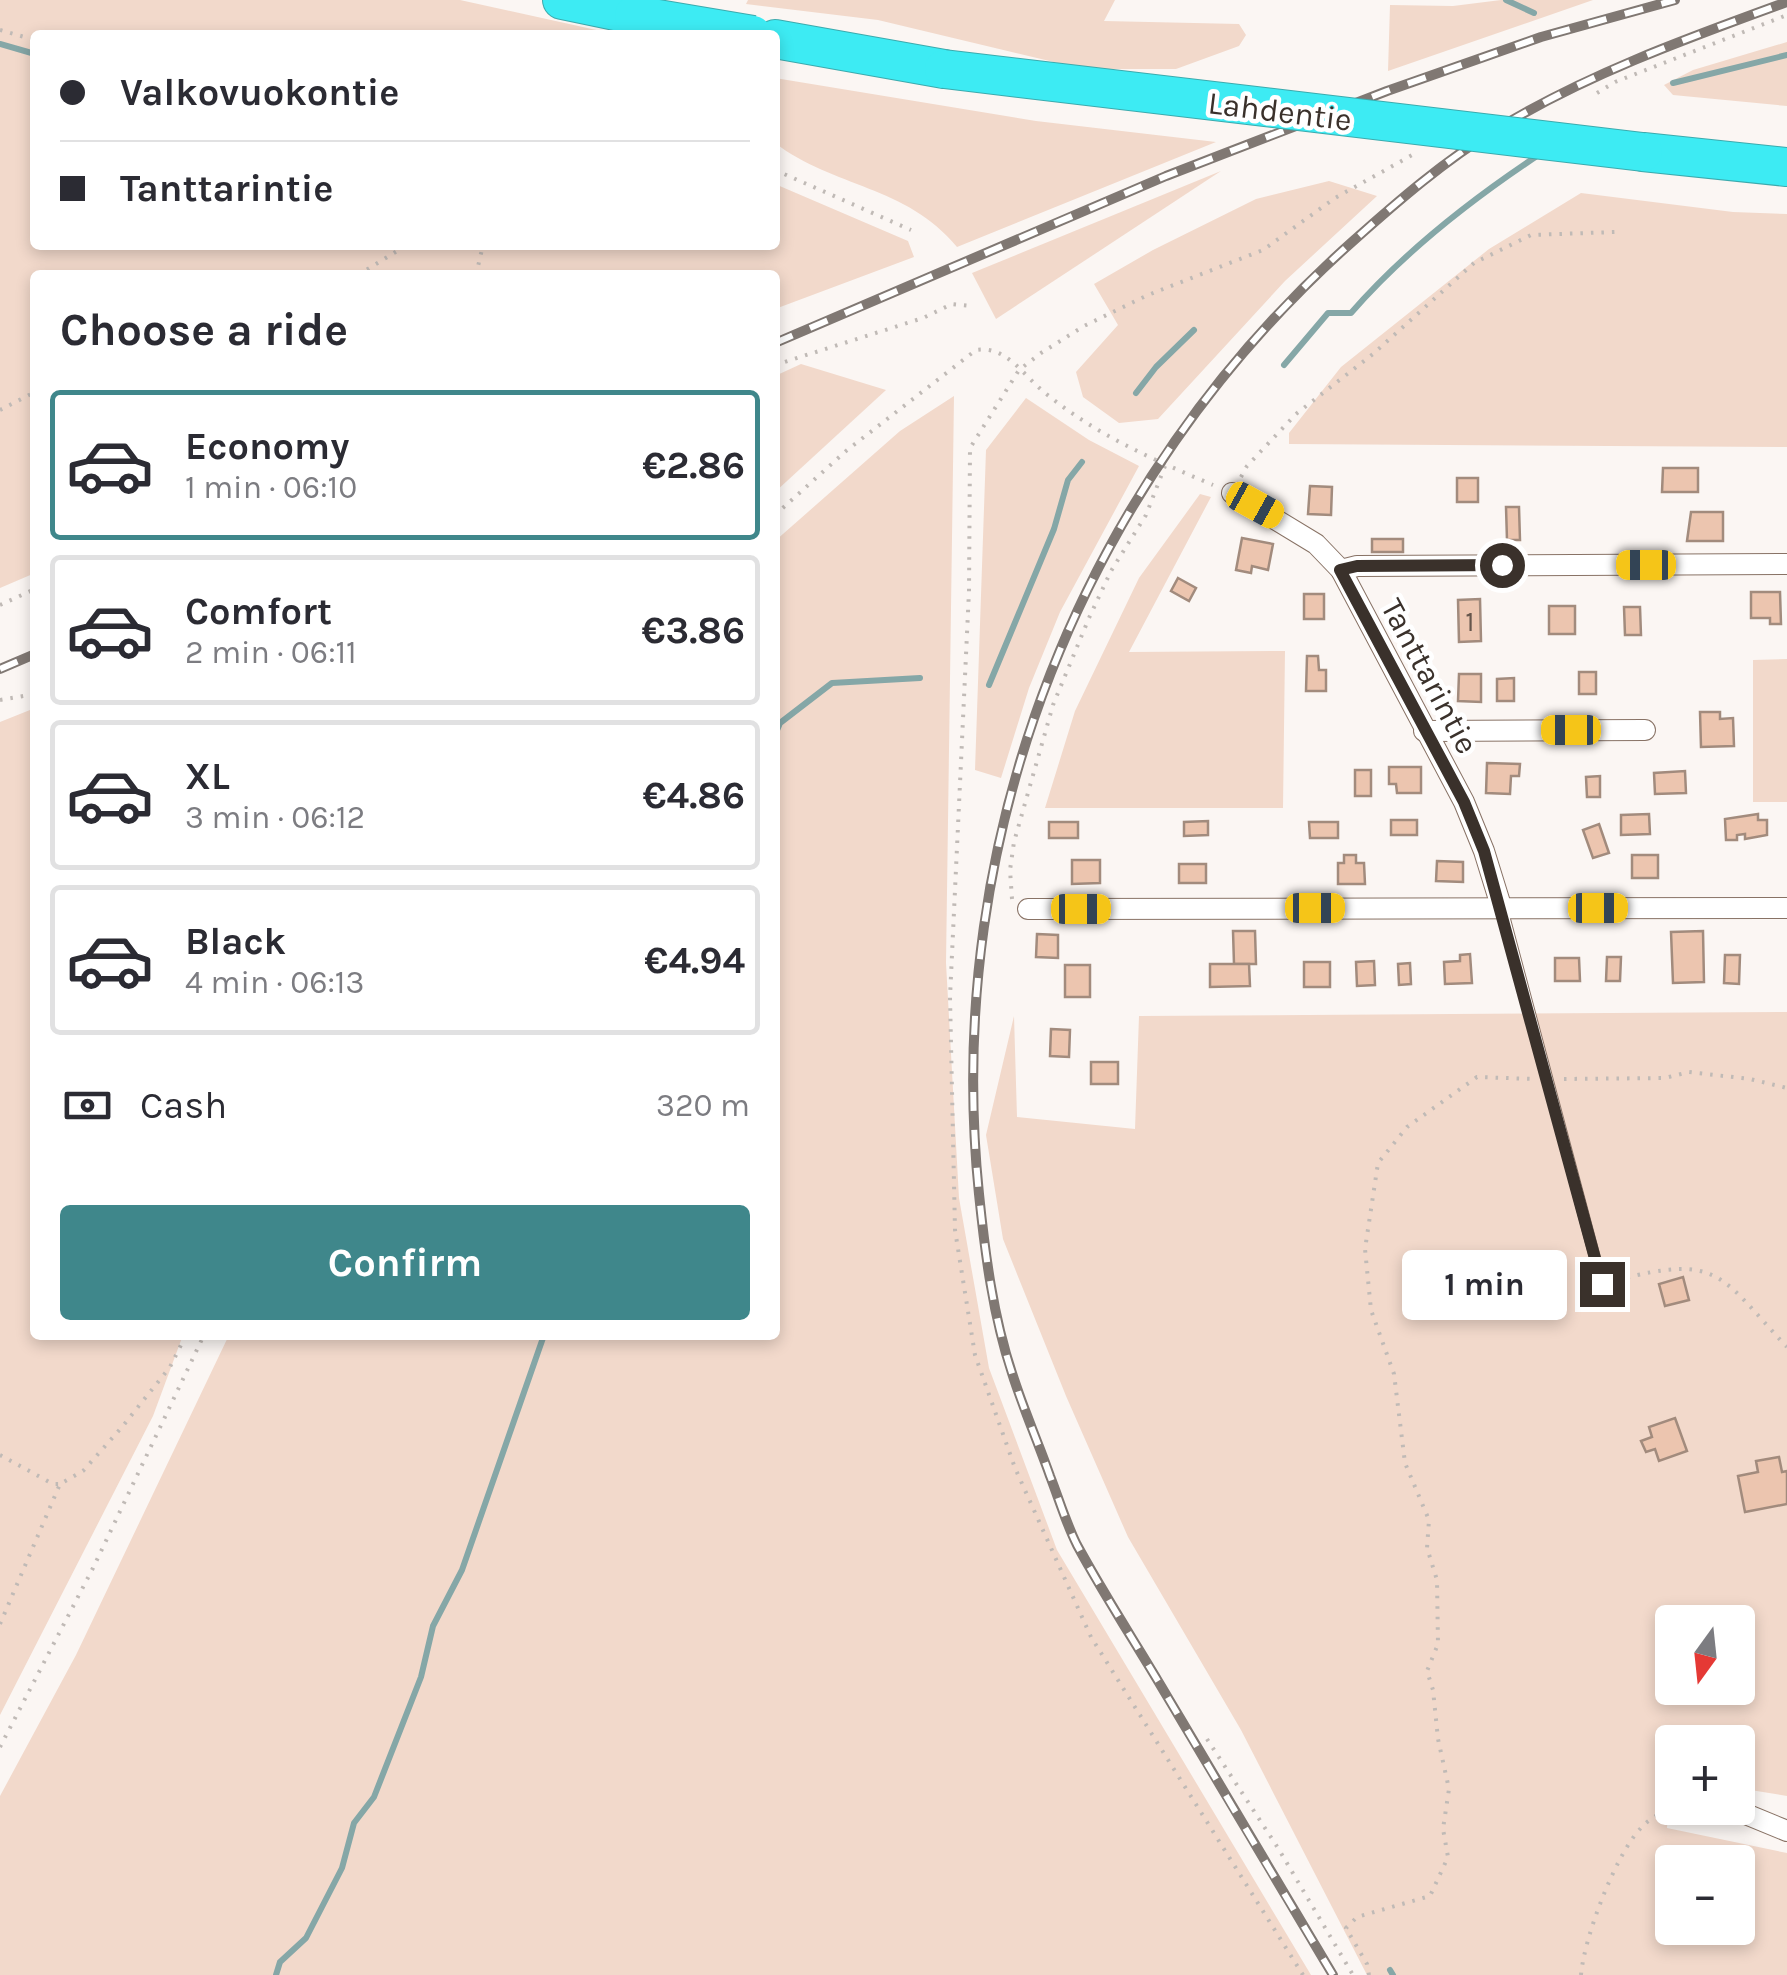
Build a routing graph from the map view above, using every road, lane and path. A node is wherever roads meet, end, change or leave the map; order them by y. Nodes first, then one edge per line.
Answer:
1 (562, 0) edge
2 (1787, 15) edge
3 (0, 30) edge
4 (724, 30) edge
5 (30, 39) edge
6 (780, 40) edge
7 (1597, 93) dead end
8 (1426, 145) dead end
9 (1787, 167) edge
10 (780, 172) edge
11 (910, 230) dead end
12 (1616, 232) dead end
13 (399, 250) edge
14 (366, 270) edge
15 (970, 306) dead end
16 (780, 362) edge
17 (1019, 370) junction
18 (30, 395) edge
19 (0, 410) edge
20 (1165, 466) junction
21 (1232, 493) junction
22 (780, 510) edge
23 (1787, 564) edge
24 (1340, 570) junction
25 (30, 591) edge
26 (0, 604) edge
27 (30, 695) edge
28 (0, 700) edge
29 (1645, 730) dead end
30 (1424, 731) junction
31 (1501, 906) junction
32 (1787, 908) edge
33 (1028, 909) joint
34 (1546, 1079) junction
35 (1787, 1088) edge
36 (1602, 1284) joint
37 (184, 1340) edge
38 (202, 1340) edge
39 (1787, 1347) edge
40 (0, 1454) edge
41 (60, 1484) junction
42 (0, 1624) edge
43 (1207, 1739) dead end
44 (0, 1747) edge
45 (1655, 1817) edge
46 (1755, 1818) edge
47 (1787, 1831) edge
48 (1304, 1975) edge
49 (1353, 1975) edge
50 (1369, 1975) edge
51 (1582, 1975) edge

1 - 4 highway, bridge
2 - 7 path
3 - 5 path
6 - 9 highway, Lahdentie, bridge
8 - 17 path
10 - 11 path
12 - 21 path
13 - 14 path
15 - 16 path
17 - 20 path
17 - 22 path
17 - 48 path
18 - 19 path
20 - 21 path
20 - 33 path
21 - 24 street, Tanttarintie
23 - 24 street
24 - 30 street, Tanttarintie
25 - 26 path
27 - 28 path
29 - 30 street
30 - 31 street, Tanttarintie
31 - 32 street
31 - 33 street
31 - 34 lane, Tanttarintie
34 - 35 path
34 - 36 lane, Tanttarintie
34 - 50 path
36 - 39 path
37 - 41 path
38 - 44 path
40 - 41 path
41 - 42 path
43 - 49 path
45 - 51 path
46 - 47 street

